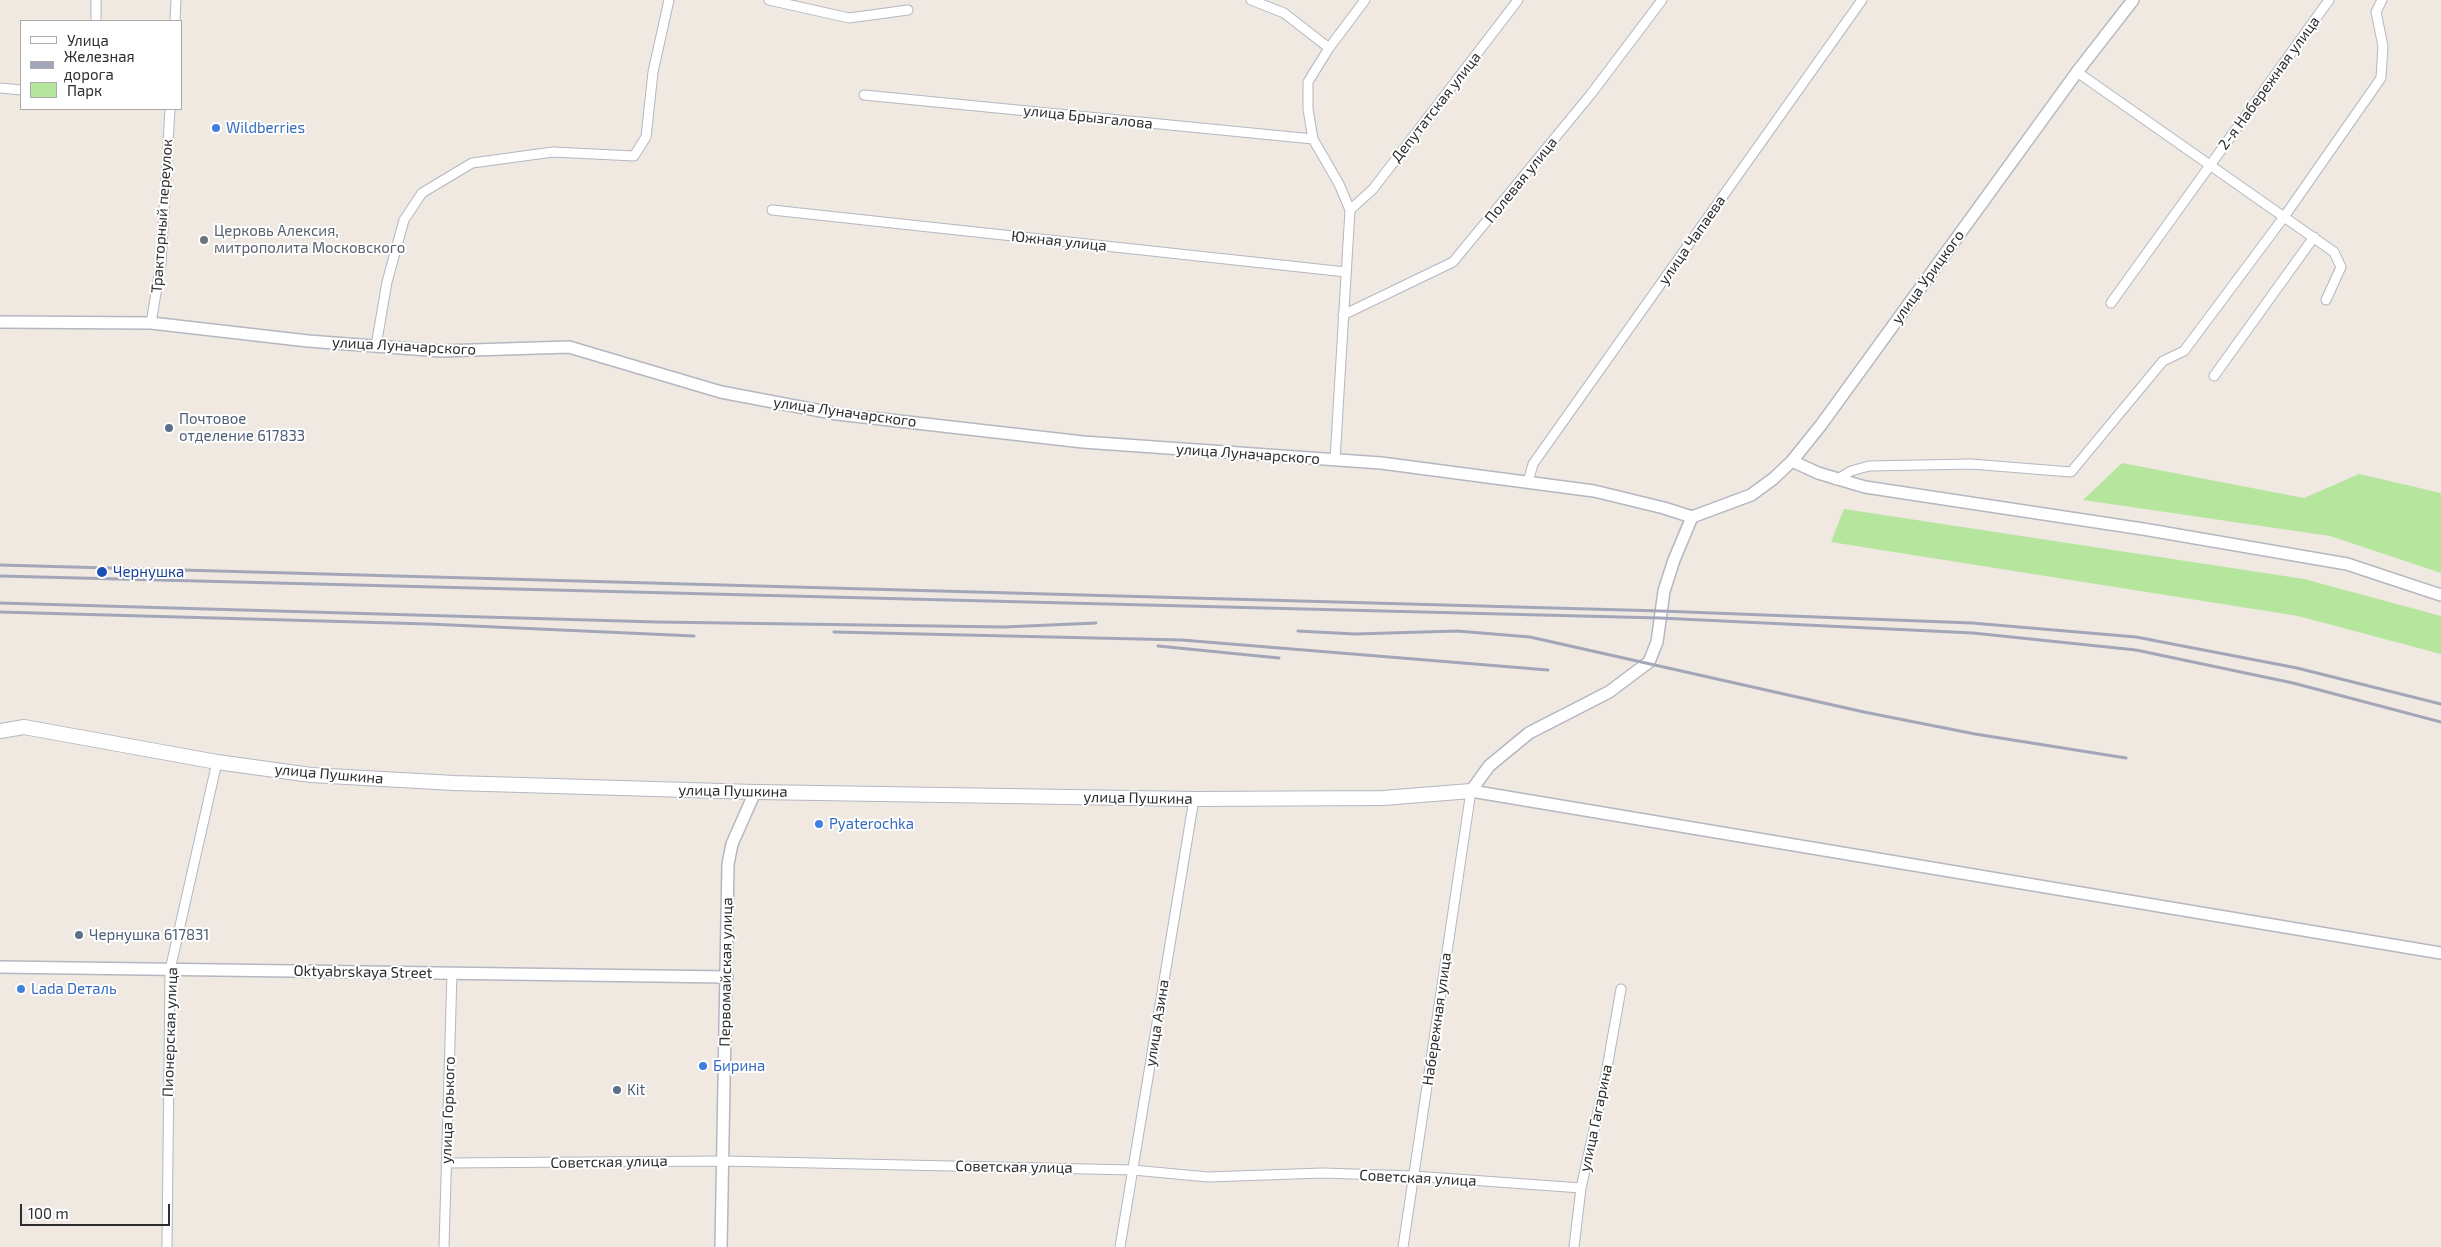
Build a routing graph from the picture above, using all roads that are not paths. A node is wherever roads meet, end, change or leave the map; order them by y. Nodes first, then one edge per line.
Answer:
1 (96, 0) edge
2 (176, 0) edge
3 (669, 0) edge
4 (769, 0) edge
5 (1251, 0) edge
6 (1365, 0) edge
7 (1518, 0) edge
8 (1662, 0) edge
9 (1862, 0) edge
10 (2133, 0) edge
11 (2329, 0) edge
12 (2382, 0) edge
13 (908, 10) dead end
14 (96, 20) edge
15 (175, 20) edge
16 (1329, 48) junction
17 (2077, 72) junction
18 (0, 88) edge
19 (20, 90) edge
20 (864, 95) dead end
21 (170, 110) edge
22 (1313, 139) junction
23 (2210, 165) junction
24 (772, 210) dead end
25 (1350, 210) junction
26 (2284, 217) junction
27 (2314, 237) junction
28 (1346, 272) junction
29 (2326, 300) dead end
30 (2111, 303) dead end
31 (1343, 315) junction
32 (0, 322) edge
33 (151, 323) junction
34 (376, 346) junction
35 (2214, 376) dead end
36 (1335, 460) junction
37 (1792, 460) junction
38 (1836, 480) junction
39 (1528, 482) junction
40 (1692, 517) junction
41 (2441, 595) edge
42 (0, 731) edge
43 (217, 762) junction
44 (1471, 791) junction
45 (755, 792) junction
46 (1194, 799) junction
47 (2441, 953) edge
48 (0, 967) edge
49 (170, 970) junction
50 (452, 974) junction
51 (727, 977) junction
52 (1621, 989) dead end
53 (723, 1160) junction
54 (446, 1163) junction
55 (1133, 1170) junction
56 (1414, 1176) junction
57 (1581, 1188) junction
58 (166, 1247) edge
59 (444, 1247) edge
60 (722, 1247) edge
61 (1120, 1247) edge
62 (1403, 1247) edge
63 (1574, 1247) edge

1 - 14 street
2 - 15 street
3 - 34 street
4 - 13 street
5 - 16 street
6 - 16 street
7 - 25 street, Депутатская улица
8 - 31 street, Полевая улица
9 - 39 street, улица Чапаева
10 - 17 street, улица Урицкого
11 - 23 street, 2-я Набережная улица
12 - 26 street
16 - 22 street
17 - 23 street, 2-я Набережная улица
17 - 37 street, улица Урицкого
18 - 19 street
20 - 22 street, улица Брызгалова
21 - 33 street, Тракторный переулок
22 - 25 street
23 - 26 street, 2-я Набережная улица
23 - 30 street, 2-я Набережная улица
24 - 28 street, Южная улица
25 - 28 street
26 - 27 street, 2-я Набережная улица
26 - 38 street
27 - 29 street, 2-я Набережная улица
27 - 35 street
28 - 31 street
31 - 36 street
32 - 33 street, улица Луначарского
33 - 34 street, улица Луначарского
34 - 36 street, улица Луначарского
36 - 39 street, улица Луначарского
37 - 38 street
37 - 40 street, улица Урицкого
38 - 41 street
39 - 40 street, улица Луначарского
40 - 44 street
42 - 43 main road, улица Пушкина
43 - 45 main road, улица Пушкина
43 - 49 street, Пионерская улица
44 - 46 main road, улица Пушкина
44 - 47 street
44 - 56 street, Набережная улица
45 - 46 main road, улица Пушкина
45 - 51 street, Первомайская улица
46 - 55 street, улица Азина
48 - 49 street, Oktyabrskaya Street
49 - 50 street, Oktyabrskaya Street
49 - 58 street, Пионерская улица
50 - 51 street, Oktyabrskaya Street
50 - 54 street, улица Горького
51 - 53 street, Первомайская улица
52 - 57 street, улица Гагарина
53 - 54 street, Советская улица
53 - 55 street, Советская улица
53 - 60 street, Первомайская улица
54 - 59 street, улица Горького
55 - 56 street, Советская улица
55 - 61 street, улица Азина
56 - 57 street, Советская улица
56 - 62 street, Набережная улица
57 - 63 street, улица Гагарина

